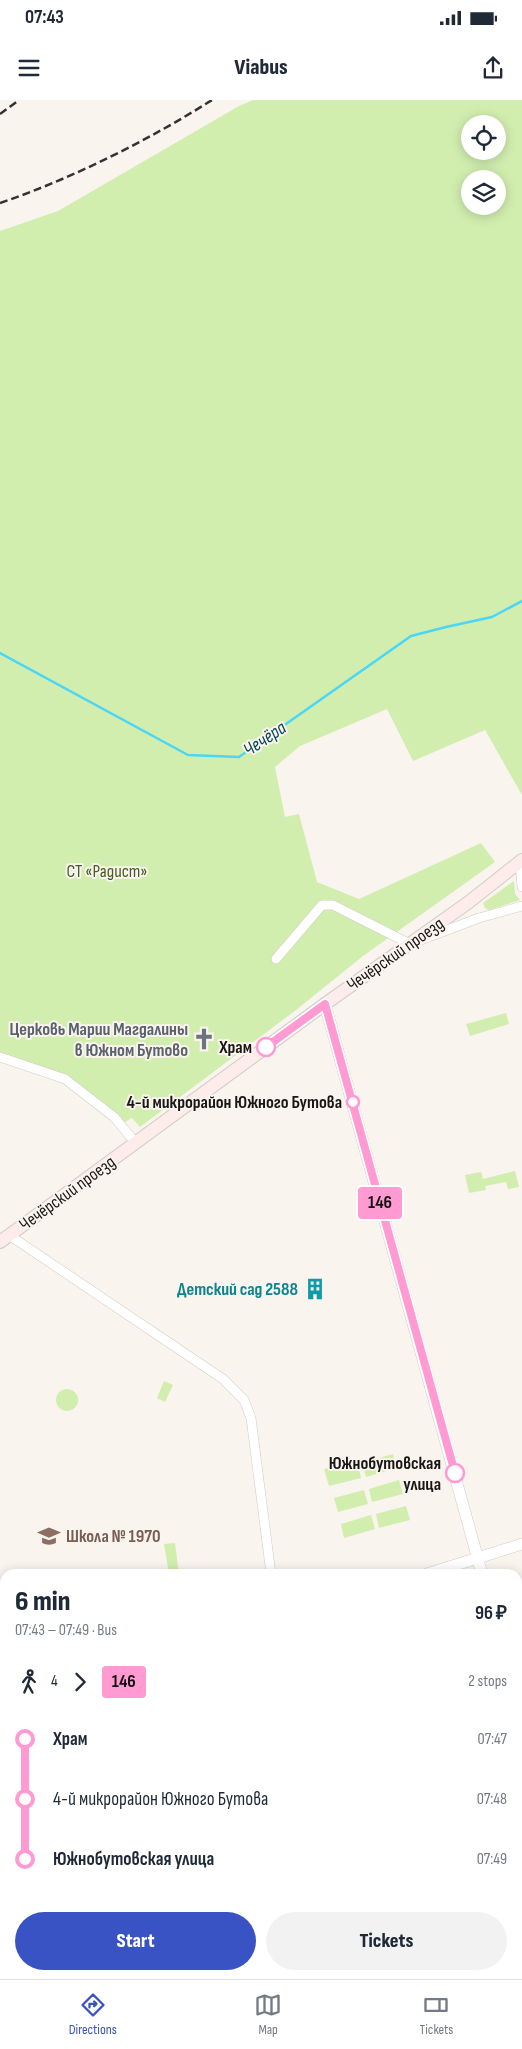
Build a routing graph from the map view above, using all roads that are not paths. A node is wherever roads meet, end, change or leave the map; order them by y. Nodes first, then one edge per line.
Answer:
1 (521, 861) edge
2 (522, 887) edge
3 (522, 906) edge
4 (410, 944) junction
5 (276, 959) dead end
6 (325, 1004) junction
7 (0, 1057) edge
8 (134, 1142) junction
9 (5, 1239) edge
10 (522, 1544) edge
11 (478, 1557) junction
12 (270, 1569) edge
13 (442, 1569) edge
14 (481, 1569) edge

1 - 2 street
1 - 4 main road, Чечёрский проезд
3 - 4 street
4 - 5 street
4 - 6 main road, Чечёрский проезд
6 - 8 main road, Чечёрский проезд
6 - 11 street
7 - 8 street
8 - 9 main road, Чечёрский проезд
9 - 12 street
10 - 11 street
11 - 13 street
11 - 14 street

